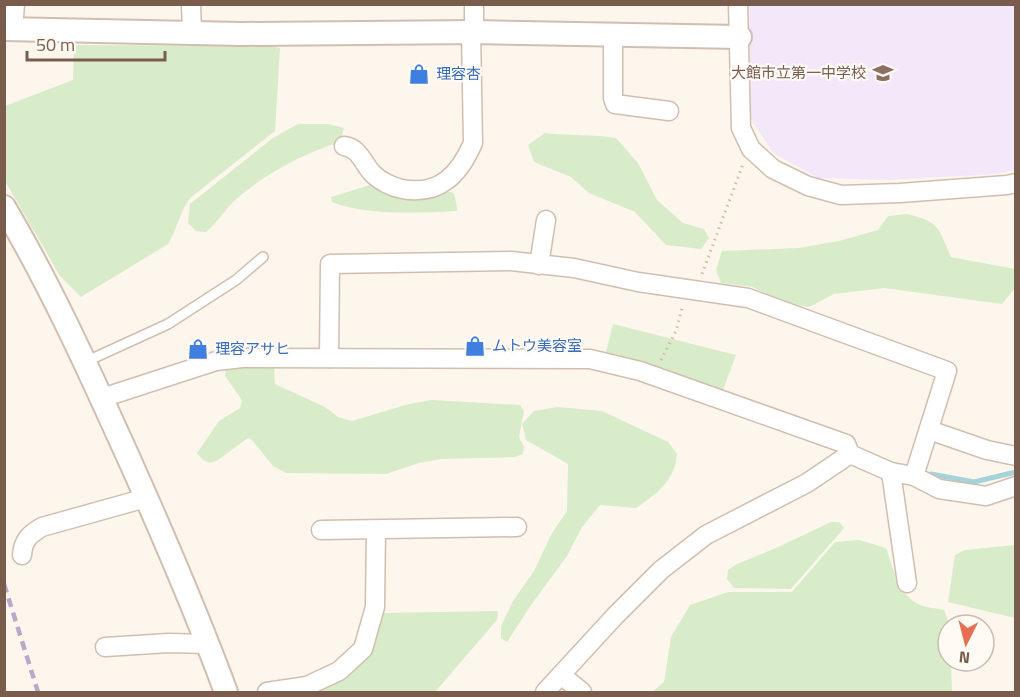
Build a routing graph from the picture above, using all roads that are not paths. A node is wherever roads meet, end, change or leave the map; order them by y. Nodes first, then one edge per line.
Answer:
1 (15, 4) edge
2 (191, 4) edge
3 (474, 4) edge
4 (738, 4) edge
5 (9, 29) edge
6 (192, 32) junction
7 (472, 32) junction
8 (613, 36) junction
9 (740, 37) junction
10 (669, 111) dead end
11 (344, 146) dead end
12 (1016, 183) edge
13 (4, 207) edge
14 (546, 220) dead end
15 (263, 257) dead end
16 (539, 265) junction
17 (329, 358) junction
18 (84, 363) junction
19 (102, 399) junction
20 (929, 430) junction
21 (850, 454) junction
22 (1016, 456) edge
23 (891, 472) junction
24 (914, 476) junction
25 (1016, 486) edge
26 (146, 498) junction
27 (517, 527) dead end
28 (321, 530) dead end
29 (376, 530) junction
30 (21, 555) dead end
31 (907, 583) dead end
32 (208, 644) junction
33 (105, 647) dead end
34 (561, 675) junction
35 (226, 693) edge
36 (267, 693) edge
37 (545, 693) edge
38 (582, 693) edge

1 - 5 street
2 - 6 street
3 - 7 street
4 - 9 street
5 - 6 street
6 - 7 street
7 - 8 street
7 - 11 street
8 - 9 street
8 - 10 street
9 - 12 street
13 - 18 street
14 - 16 street
15 - 18 lane
16 - 17 street
16 - 20 street
17 - 19 street
17 - 21 street
18 - 19 street
19 - 26 street
20 - 22 street
20 - 24 street
21 - 23 street
21 - 34 street
23 - 24 street
23 - 31 street
24 - 25 street
26 - 30 street
26 - 32 street
27 - 29 street
28 - 29 street
29 - 36 street
32 - 33 street
32 - 35 street
34 - 37 street
34 - 38 street

